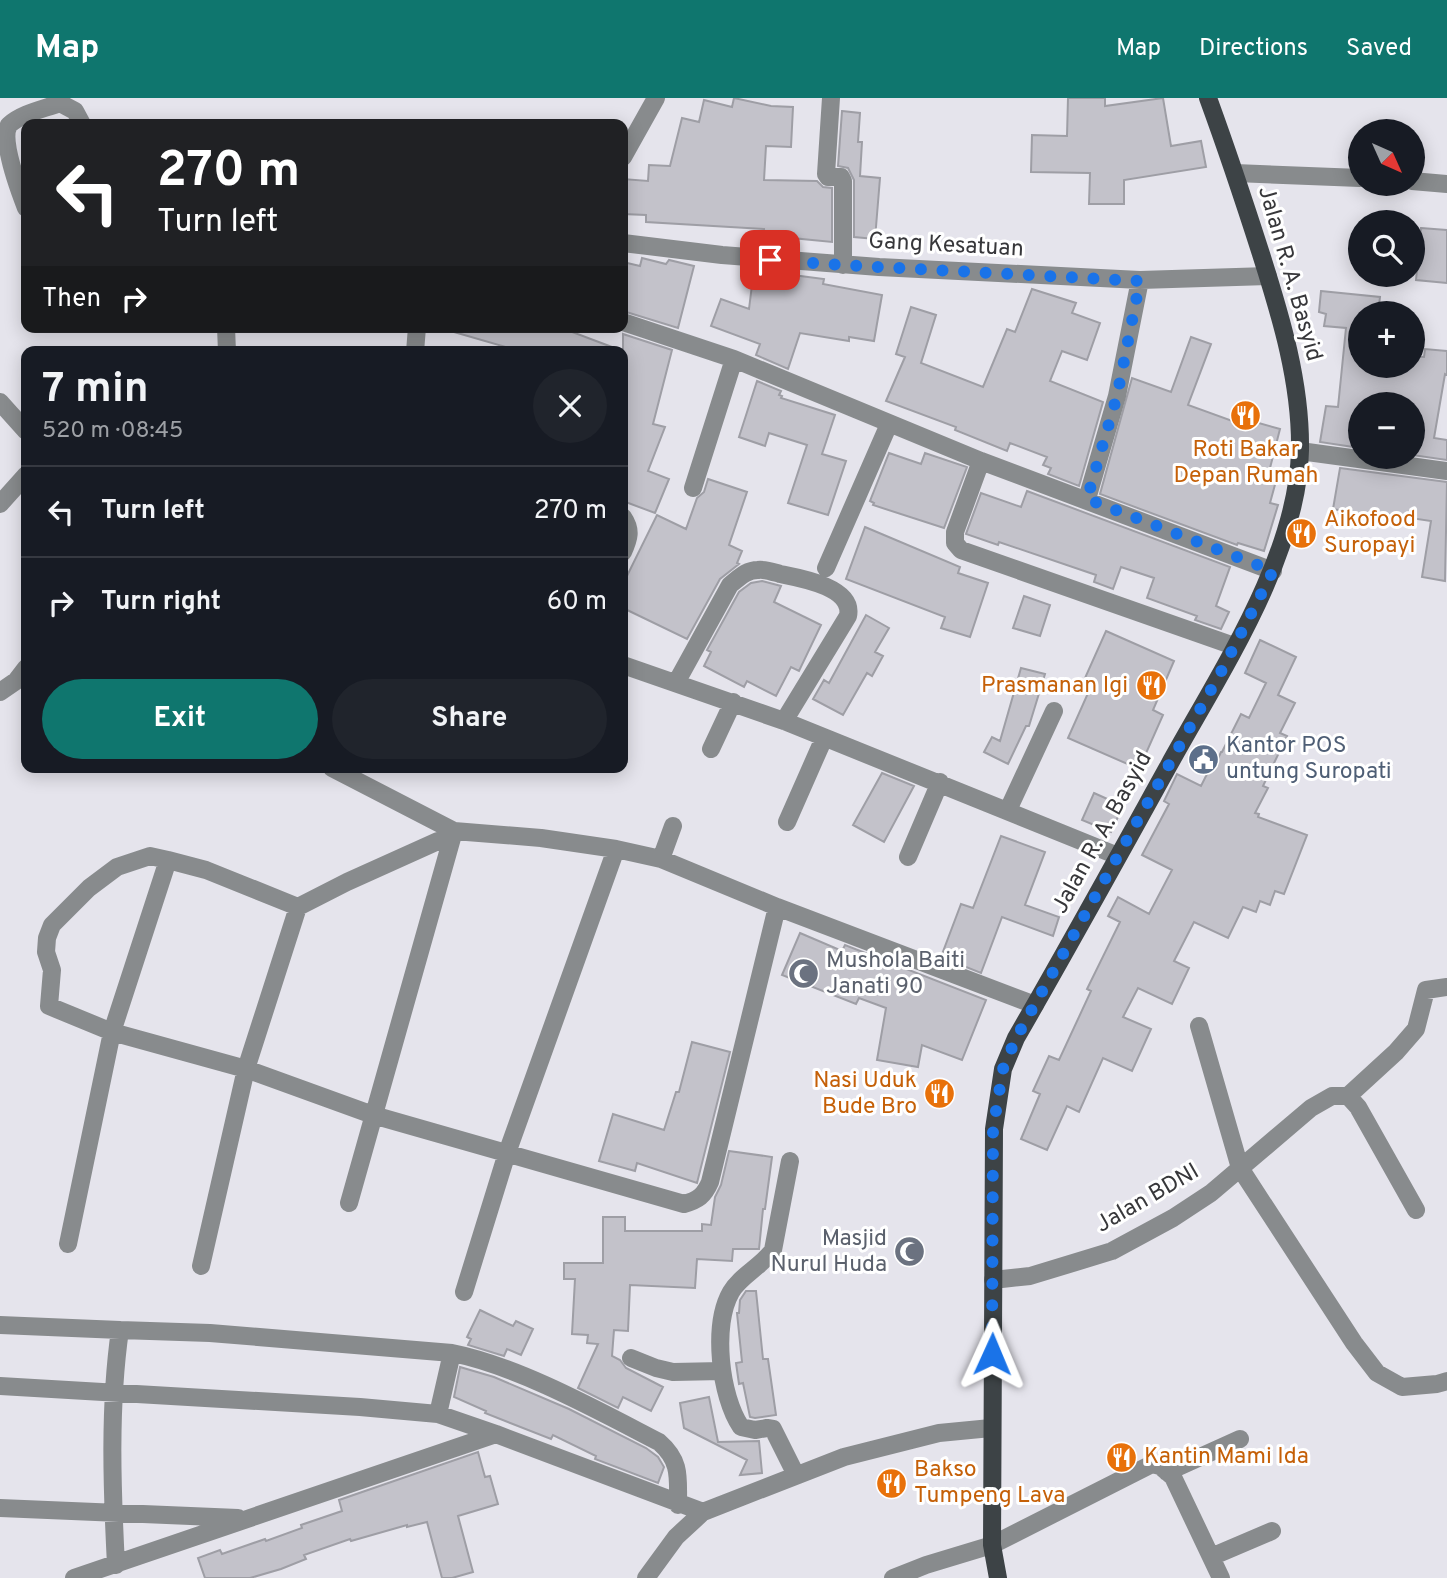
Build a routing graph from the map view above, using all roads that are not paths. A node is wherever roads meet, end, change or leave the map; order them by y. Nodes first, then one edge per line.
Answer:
1 (656, 98) edge
2 (831, 98) edge
3 (1198, 98) edge
4 (1208, 98) edge
5 (1215, 98) edge
6 (79, 119) edge
7 (1220, 131) junction
8 (628, 148) edge
9 (1235, 173) junction
10 (1348, 178) edge
11 (1425, 182) edge
12 (1447, 184) edge
13 (21, 196) edge
14 (628, 244) edge
15 (842, 265) junction
16 (1268, 276) junction
17 (1140, 281) junction
18 (628, 324) edge
19 (734, 359) junction
20 (0, 402) edge
21 (889, 424) junction
22 (21, 425) edge
23 (1300, 451) junction
24 (981, 461) junction
25 (1447, 471) edge
26 (21, 481) edge
27 (692, 488) dead end
28 (1087, 499) junction
29 (0, 504) edge
30 (628, 524) edge
31 (628, 542) edge
32 (826, 568) dead end
33 (1273, 571) junction
34 (1234, 646) junction
35 (628, 667) edge
36 (21, 674) edge
37 (676, 683) junction
38 (0, 692) edge
39 (733, 702) junction
40 (1055, 711) dead end
41 (785, 721) junction
42 (824, 738) junction
43 (710, 749) dead end
44 (341, 773) edge
45 (940, 782) junction
46 (1008, 810) junction
47 (786, 822) dead end
48 (673, 826) dead end
49 (452, 836) junction
50 (616, 849) junction
51 (1118, 856) junction
52 (908, 857) dead end
53 (661, 859) junction
54 (168, 860) junction
55 (298, 907) junction
56 (777, 907) junction
57 (1447, 987) edge
58 (1035, 1005) junction
59 (1199, 1026) dead end
60 (112, 1032) junction
61 (246, 1069) junction
62 (1348, 1096) junction
63 (373, 1115) junction
64 (507, 1153) junction
65 (790, 1161) dead end
66 (1240, 1168) junction
67 (349, 1203) dead end
68 (1416, 1210) dead end
69 (68, 1244) dead end
70 (201, 1266) dead end
71 (993, 1280) junction
72 (464, 1292) dead end
73 (0, 1325) edge
74 (120, 1330) junction
75 (452, 1353) junction
76 (631, 1358) dead end
77 (722, 1371) junction
78 (1447, 1381) edge
79 (0, 1386) edge
80 (115, 1393) junction
81 (438, 1415) junction
82 (991, 1427) junction
83 (496, 1434) junction
84 (1240, 1439) dead end
85 (1167, 1472) junction
86 (796, 1475) junction
87 (678, 1505) junction
88 (0, 1508) edge
89 (114, 1511) junction
90 (703, 1513) junction
91 (248, 1518) junction
92 (1272, 1531) dead end
93 (992, 1545) junction
94 (1211, 1556) junction
95 (116, 1565) junction
96 (74, 1578) edge
97 (646, 1578) edge
98 (892, 1578) edge
99 (998, 1578) edge
100 (1220, 1578) edge

1 - 8 street
2 - 15 street
3 - 7 main road
4 - 7 main road
5 - 7 main road
6 - 13 street
7 - 9 main road, Jalan R. A. Basyid
9 - 10 street
9 - 16 main road, Jalan R. A. Basyid
11 - 12 street
14 - 15 street, Gang Kesatuan
15 - 17 street, Gang Kesatuan
16 - 17 street, Gang Kesatuan
16 - 23 main road, Jalan R. A. Basyid
17 - 28 street
18 - 19 street
19 - 21 street
19 - 27 street
20 - 22 street
21 - 24 street
21 - 32 street
23 - 25 street
23 - 33 main road, Jalan R. A. Basyid
24 - 28 street
24 - 34 street
26 - 29 street
28 - 33 street
30 - 31 street
33 - 34 main road, Jalan R. A. Basyid
34 - 51 main road, Jalan R. A. Basyid
35 - 37 street
36 - 38 street
37 - 39 street
37 - 41 street
39 - 41 street
39 - 43 street
40 - 46 street
41 - 42 street
42 - 45 street
42 - 47 street
44 - 49 street
45 - 46 street
45 - 52 street
46 - 51 street
48 - 53 street
49 - 50 street
49 - 55 street
49 - 63 street
50 - 53 street
50 - 64 street
51 - 58 main road, Jalan R. A. Basyid
53 - 56 street
54 - 55 street
54 - 60 street
54 - 60 street
55 - 61 street
56 - 58 street
56 - 64 street
57 - 62 street
58 - 71 main road, Jalan R. A. Basyid
59 - 66 street
60 - 61 street
60 - 69 street
61 - 63 street
61 - 70 street
62 - 66 street, Jalan BDNI
62 - 68 street
63 - 64 street
63 - 67 street
64 - 72 street
65 - 77 street
66 - 71 street, Jalan BDNI
66 - 78 street
71 - 82 main road, Jalan R. A. Basyid
73 - 74 street
74 - 75 street
74 - 80 street
75 - 81 street
75 - 87 street
76 - 77 street
77 - 86 street
79 - 80 street
80 - 81 street
80 - 89 street
81 - 83 street
82 - 86 street
82 - 93 main road, Jalan R. A. Basyid
83 - 87 street
83 - 91 street
84 - 85 street
85 - 93 street
85 - 94 street
86 - 90 street
87 - 90 street
88 - 89 street
89 - 91 street
89 - 95 street
90 - 97 street
91 - 95 street
92 - 94 street
93 - 98 street
93 - 99 main road, Jalan R. A. Basyid
94 - 100 street
95 - 96 street

